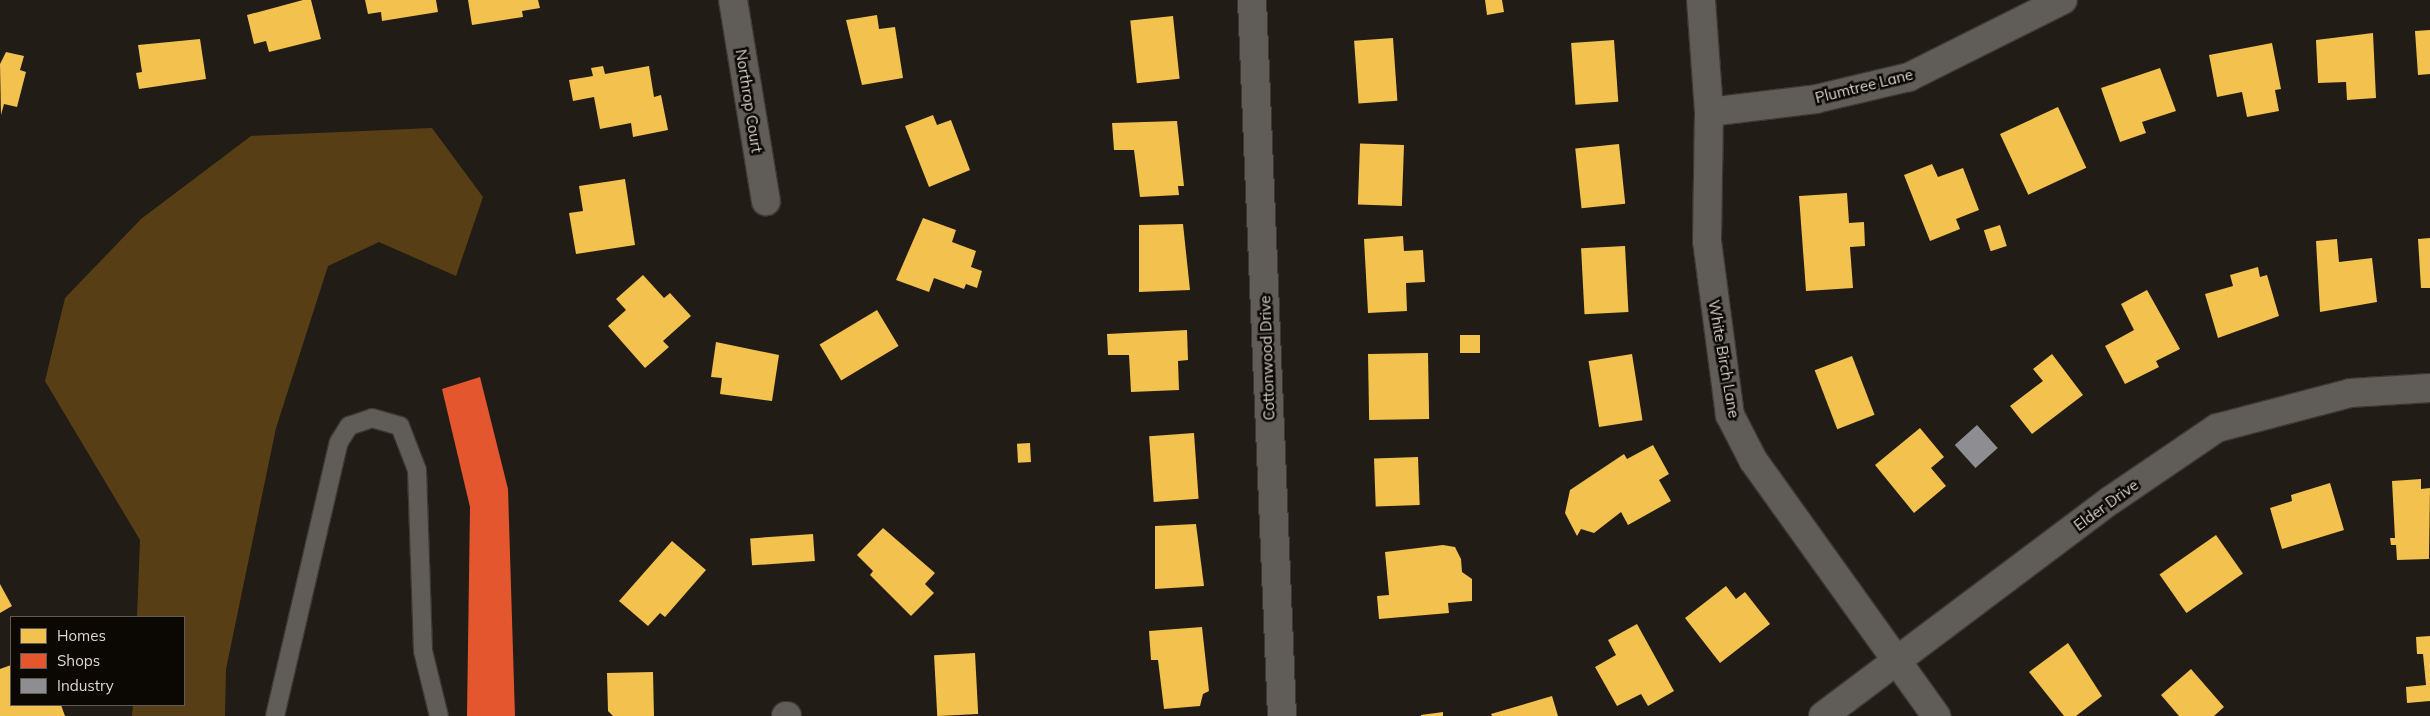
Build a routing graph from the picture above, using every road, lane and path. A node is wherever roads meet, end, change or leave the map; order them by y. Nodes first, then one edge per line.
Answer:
1 (733, 0) edge
2 (1252, 0) edge
3 (1701, 0) edge
4 (2063, 0) edge
5 (1709, 112) junction
6 (766, 201) dead end
7 (2430, 388) edge
8 (1896, 664) junction
9 (275, 716) edge
10 (439, 716) edge
11 (1282, 716) edge
12 (1823, 716) edge
13 (1936, 716) edge

1 - 6 street, Northrop Court
2 - 11 street, Cottonwood Drive
3 - 5 street, White Birch Lane
4 - 5 street, Plumtree Lane
5 - 8 street, White Birch Lane
7 - 8 street, Elder Drive
8 - 12 street, Elder Drive
8 - 13 street, White Birch Lane
9 - 10 lane

